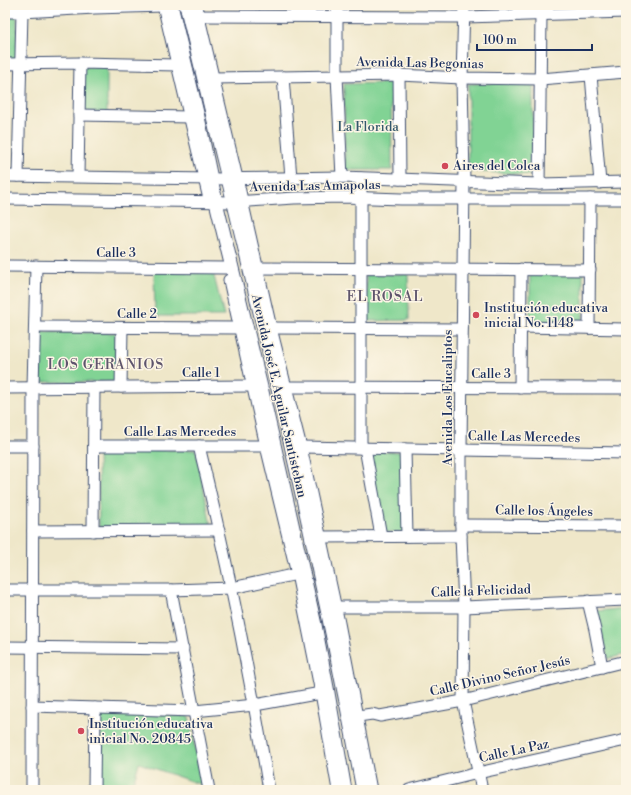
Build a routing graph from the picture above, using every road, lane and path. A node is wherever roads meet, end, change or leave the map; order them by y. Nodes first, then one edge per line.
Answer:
1 (166, 5) edge
2 (186, 5) edge
3 (337, 5) edge
4 (464, 5) edge
5 (95, 6) edge
6 (575, 9) edge
7 (197, 10) edge
8 (519, 10) edge
9 (5, 12) edge
10 (22, 12) junction
11 (626, 12) edge
12 (541, 14) junction
13 (336, 17) junction
14 (465, 17) junction
15 (80, 63) junction
16 (5, 64) edge
17 (21, 64) junction
18 (177, 65) junction
19 (626, 72) edge
20 (399, 75) junction
21 (591, 75) junction
22 (337, 76) junction
23 (283, 77) junction
24 (213, 78) junction
25 (462, 78) junction
26 (540, 79) junction
27 (79, 116) junction
28 (190, 117) junction
29 (5, 176) edge
30 (18, 176) junction
31 (78, 176) junction
32 (342, 177) junction
33 (208, 178) junction
34 (232, 178) junction
35 (291, 178) junction
36 (361, 178) junction
37 (400, 179) junction
38 (464, 182) junction
39 (626, 182) edge
40 (600, 183) junction
41 (539, 184) junction
42 (360, 198) junction
43 (5, 199) edge
44 (463, 199) junction
45 (590, 199) junction
46 (626, 199) edge
47 (238, 201) junction
48 (213, 202) junction
49 (5, 266) edge
50 (36, 266) junction
51 (226, 268) junction
52 (257, 268) junction
53 (360, 268) junction
54 (462, 269) junction
55 (521, 269) junction
56 (590, 270) junction
57 (35, 327) junction
58 (520, 327) junction
59 (122, 328) junction
60 (239, 328) junction
61 (270, 328) junction
62 (589, 328) junction
63 (360, 329) junction
64 (462, 329) junction
65 (626, 329) edge
66 (252, 386) junction
67 (94, 387) junction
68 (121, 387) junction
69 (285, 387) junction
70 (361, 387) junction
71 (5, 388) edge
72 (33, 388) junction
73 (462, 388) junction
74 (520, 388) junction
75 (626, 388) edge
76 (5, 446) edge
77 (33, 446) junction
78 (94, 446) junction
79 (199, 446) junction
80 (266, 446) junction
81 (301, 447) junction
82 (363, 448) junction
83 (405, 449) junction
84 (461, 450) junction
85 (626, 453) edge
86 (626, 526) edge
87 (219, 530) junction
88 (461, 530) junction
89 (33, 531) junction
90 (93, 531) junction
91 (381, 536) junction
92 (406, 536) junction
93 (320, 537) junction
94 (297, 574) junction
95 (232, 588) junction
96 (5, 590) edge
97 (33, 590) junction
98 (171, 590) junction
99 (626, 600) edge
100 (588, 601) junction
101 (336, 607) junction
102 (464, 607) junction
103 (5, 647) edge
104 (32, 647) junction
105 (183, 649) junction
106 (626, 661) edge
107 (602, 667) junction
108 (321, 693) junction
109 (463, 701) junction
110 (255, 705) junction
111 (32, 706) junction
112 (95, 708) junction
113 (194, 711) junction
114 (359, 720) junction
115 (626, 740) edge
116 (478, 773) junction
117 (32, 790) edge
118 (94, 790) edge
119 (209, 790) edge
120 (269, 790) edge
121 (338, 790) edge
122 (345, 790) edge
123 (363, 790) edge
124 (371, 790) edge
125 (409, 790) edge
126 (482, 790) edge

1 - 5 street
1 - 18 street, Avenida José E. Aguilar Santisteban
1 - 33 main road, Avenida José E. Aguilar Santisteban
2 - 34 main road, Avenida José E. Aguilar Santisteban
3 - 13 street
4 - 14 street, Avenida Los Eucaliptos
5 - 10 street
6 - 11 street
6 - 12 street
7 - 13 street
7 - 24 street, Avenida José E. Aguilar Santisteban
8 - 12 street
8 - 14 street
9 - 10 street
10 - 17 street
12 - 26 street
13 - 14 street
13 - 22 street
14 - 25 street, Avenida Los Eucaliptos
15 - 17 street
15 - 18 street
15 - 27 street
16 - 17 street
17 - 30 street
18 - 28 street, Avenida José E. Aguilar Santisteban
19 - 21 street, Avenida Las Begonias
20 - 22 street, Avenida Las Begonias
20 - 25 street, Avenida Las Begonias
20 - 37 street
21 - 26 street, Avenida Las Begonias
21 - 40 street
22 - 23 street, Avenida Las Begonias
22 - 32 street
23 - 24 street, Avenida Las Begonias
23 - 35 street
24 - 34 street, Avenida José E. Aguilar Santisteban
25 - 26 street, Avenida Las Begonias
25 - 38 street, Avenida Los Eucaliptos
26 - 41 street
27 - 28 street
27 - 31 street
28 - 33 street, Avenida José E. Aguilar Santisteban
29 - 30 street, Avenida Las Amapolas
30 - 31 street, Avenida Las Amapolas
31 - 33 street, Avenida Las Amapolas
32 - 35 street, Avenida Las Amapolas
32 - 36 street, Avenida Las Amapolas
33 - 34 street, Avenida Las Amapolas
33 - 48 main road, Avenida José E. Aguilar Santisteban
34 - 35 street, Avenida Las Amapolas
34 - 47 main road, Avenida José E. Aguilar Santisteban
36 - 37 street, Avenida Las Amapolas
36 - 42 street
37 - 38 street, Avenida Las Amapolas
38 - 41 street, Avenida Las Amapolas
38 - 44 street, Avenida Los Eucaliptos
39 - 40 street, Avenida Las Amapolas
40 - 41 street, Avenida Las Amapolas
42 - 44 street, Avenida Las Amapolas
42 - 47 street, Avenida Las Amapolas
42 - 53 street
43 - 48 street, Avenida Las Amapolas
44 - 45 street, Avenida Las Amapolas
44 - 54 street, Avenida Los Eucaliptos
45 - 46 street, Avenida Las Amapolas
45 - 56 street
47 - 48 street, Avenida Las Amapolas
47 - 52 street, Avenida José E. Aguilar Santisteban
47 - 123 main road, Avenida José E. Aguilar Santisteban
48 - 51 street, Avenida José E. Aguilar Santisteban
48 - 122 main road, Avenida José E. Aguilar Santisteban
49 - 50 street, Calle 3
50 - 51 street, Calle 3
50 - 57 street
51 - 60 street, Avenida José E. Aguilar Santisteban
52 - 53 street
52 - 61 street, Avenida José E. Aguilar Santisteban
53 - 54 street
53 - 63 street
54 - 55 street
54 - 64 street, Avenida Los Eucaliptos
55 - 56 street
55 - 58 street
56 - 62 street
57 - 59 street, Calle 2
57 - 72 street
58 - 62 street
58 - 74 street
59 - 60 street, Calle 2
59 - 68 street
60 - 66 street, Avenida José E. Aguilar Santisteban
61 - 63 street
61 - 69 street, Avenida José E. Aguilar Santisteban
62 - 65 street
63 - 64 street
63 - 70 street
64 - 73 street, Avenida Los Eucaliptos
66 - 68 street, Calle 1
66 - 80 street, Avenida José E. Aguilar Santisteban
67 - 68 street, Calle 1
67 - 72 street, Calle 1
67 - 78 street
69 - 70 street, Calle 3
69 - 81 street, Avenida José E. Aguilar Santisteban
70 - 73 street, Calle 3
70 - 82 street
71 - 72 street, Calle 1
72 - 77 street
73 - 74 street, Calle 3
73 - 84 street, Avenida Los Eucaliptos
74 - 75 street, Calle 3
76 - 77 street
77 - 89 street
78 - 79 street, Calle Las Mercedes
78 - 90 street
79 - 80 street, Calle Las Mercedes
79 - 87 street
80 - 94 street, Avenida José E. Aguilar Santisteban
81 - 82 street, Calle Las Mercedes
81 - 93 street, Avenida José E. Aguilar Santisteban
82 - 83 street, Calle Las Mercedes
82 - 91 street
83 - 84 street, Calle Las Mercedes
83 - 92 street
84 - 85 street, Calle Las Mercedes
84 - 88 street, Avenida Los Eucaliptos
86 - 88 street, Calle los Ángeles
87 - 90 street
87 - 95 street
88 - 92 street, Calle los Ángeles
88 - 102 street, Avenida Los Eucaliptos
89 - 90 street
89 - 97 street
91 - 92 street, Calle los Ángeles
91 - 93 street, Calle los Ángeles
93 - 101 street, Avenida José E. Aguilar Santisteban
94 - 95 street
94 - 108 street, Avenida José E. Aguilar Santisteban
95 - 98 street
95 - 110 street
96 - 97 street
97 - 98 street
97 - 104 street
98 - 105 street
99 - 100 street, Calle la Felicidad
100 - 102 street, Calle la Felicidad
100 - 107 street
101 - 102 street, Calle la Felicidad
101 - 114 street, Avenida José E. Aguilar Santisteban
102 - 109 street, Avenida Los Eucaliptos
103 - 104 street
104 - 105 street
104 - 111 street
105 - 113 street
106 - 107 street, Calle Divino Señor Jesús
107 - 109 street, Calle Divino Señor Jesús
108 - 110 street
108 - 121 street, Avenida José E. Aguilar Santisteban
109 - 114 street, Calle Divino Señor Jesús
109 - 116 street, Avenida Los Eucaliptos
110 - 113 street
110 - 120 street
111 - 112 street
111 - 117 street
112 - 113 street
112 - 118 street
113 - 119 street
114 - 124 street, Avenida José E. Aguilar Santisteban
115 - 116 street, Calle La Paz
116 - 125 street, Calle La Paz
116 - 126 street, Avenida Los Eucaliptos

